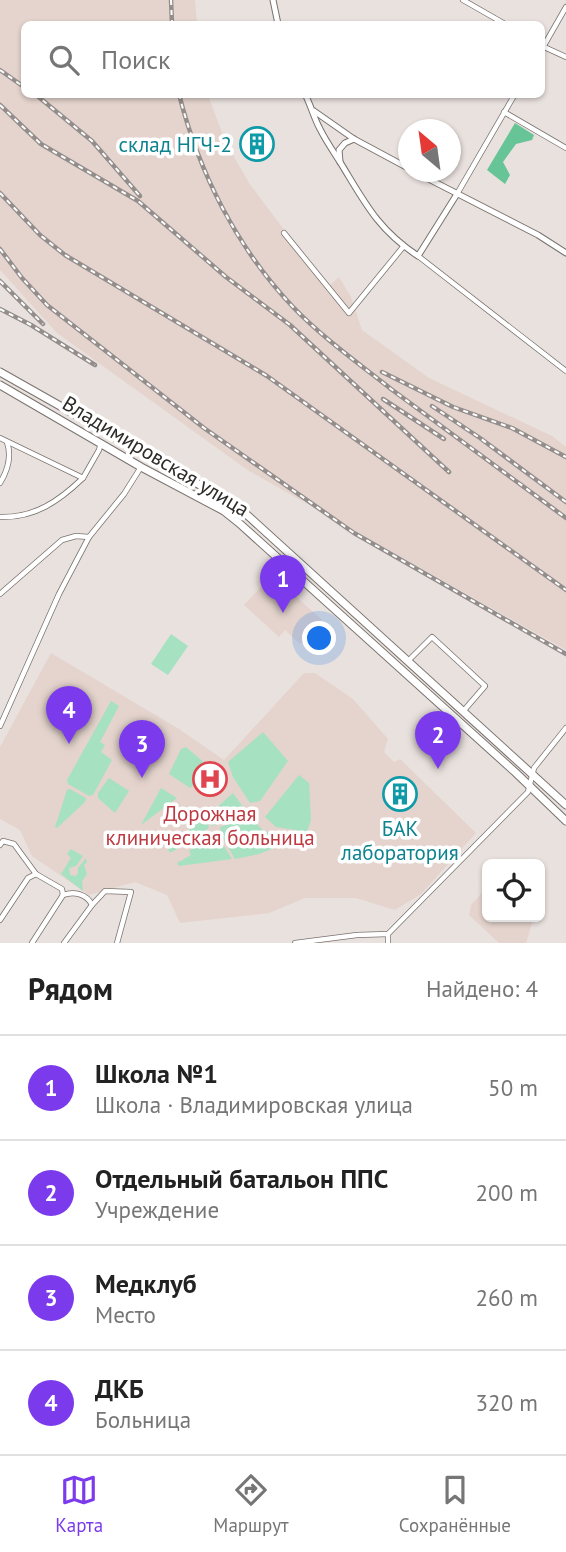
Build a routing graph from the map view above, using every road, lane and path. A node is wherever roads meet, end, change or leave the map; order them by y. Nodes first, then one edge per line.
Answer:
1 (273, 0) edge
2 (463, 0) edge
3 (566, 7) edge
4 (277, 21) edge
5 (500, 21) edge
6 (545, 42) edge
7 (545, 48) edge
8 (566, 57) edge
9 (307, 98) edge
10 (512, 98) edge
11 (314, 111) junction
12 (504, 112) junction
13 (354, 139) junction
14 (566, 148) edge
15 (340, 162) junction
16 (398, 163) edge
17 (434, 182) edge
18 (457, 194) junction
19 (284, 233) dead end
20 (404, 247) junction
21 (566, 253) edge
22 (418, 256) junction
23 (566, 371) edge
24 (0, 372) edge
25 (0, 385) edge
26 (0, 439) edge
27 (7, 441) junction
28 (101, 443) junction
29 (141, 467) junction
30 (83, 478) junction
31 (0, 483) edge
32 (0, 517) edge
33 (89, 537) junction
34 (0, 594) edge
35 (411, 658) dead end
36 (466, 708) dead end
37 (0, 726) edge
38 (566, 728) edge
39 (532, 774) junction
40 (530, 786) junction
41 (566, 806) edge
42 (566, 821) edge
43 (2, 843) edge
44 (36, 874) junction
45 (64, 895) junction
46 (92, 905) junction
47 (0, 920) edge
48 (388, 934) junction
49 (32, 943) edge
50 (64, 943) edge
51 (117, 943) edge
52 (295, 943) edge
53 (388, 943) edge

1 - 4 street
2 - 5 street
3 - 6 street
7 - 8 street
9 - 11 street
10 - 12 street
11 - 13 street
11 - 15 street
12 - 14 street
12 - 18 street
13 - 15 street
13 - 16 street
15 - 20 street
17 - 18 street
18 - 21 street
18 - 22 street
19 - 20 street
20 - 22 street
22 - 23 street
24 - 39 main road, Владимировская улица
25 - 28 main road, Владимировская улица
26 - 27 street
27 - 30 street
27 - 31 street
28 - 29 main road, Владимировская улица
28 - 30 street
29 - 33 street
29 - 40 main road, Владимировская улица
30 - 32 street
33 - 34 street
33 - 37 street
35 - 36 street
38 - 39 street
39 - 40 street
39 - 41 main road, Владимировская улица
40 - 42 main road, Владимировская улица
40 - 48 street
43 - 44 street
44 - 45 street
44 - 47 street
45 - 46 street
45 - 49 street
46 - 50 street
46 - 51 street
48 - 52 street
48 - 53 street

